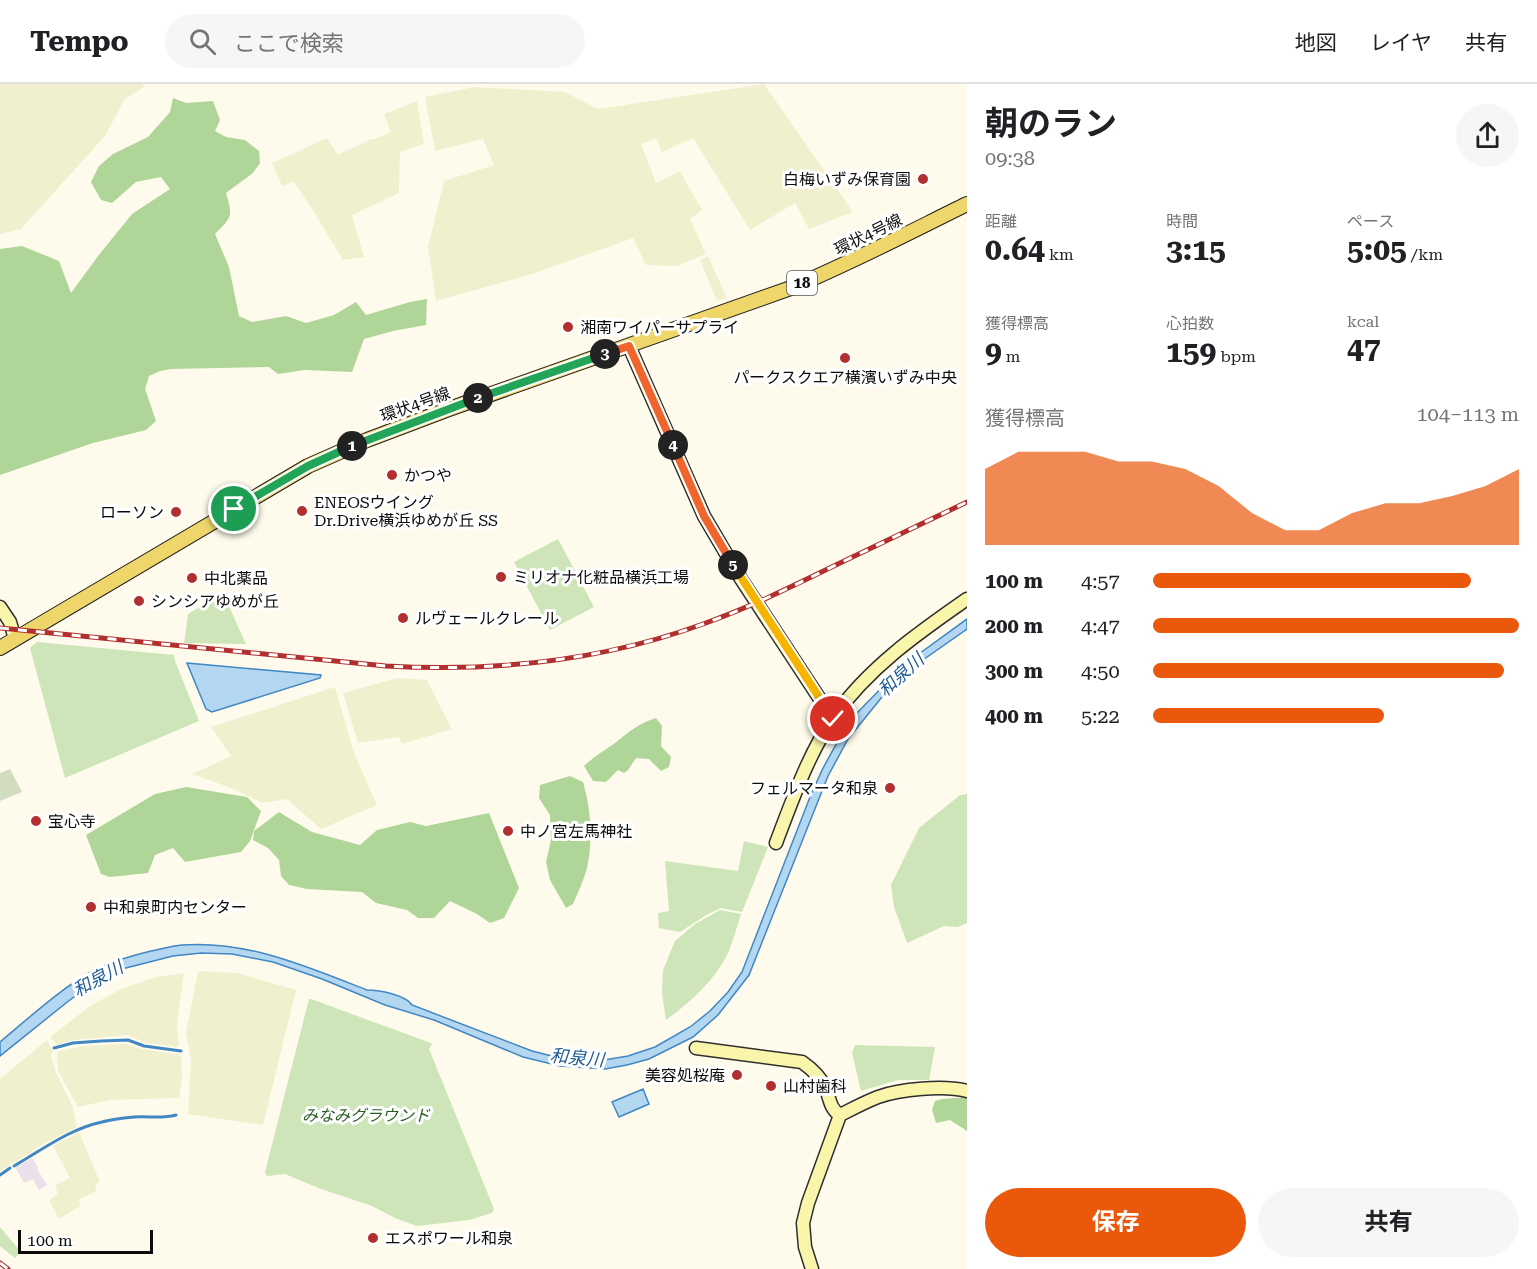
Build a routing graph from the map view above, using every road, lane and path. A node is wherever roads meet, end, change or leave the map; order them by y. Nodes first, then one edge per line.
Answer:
1 (967, 204) edge
2 (629, 346) junction
3 (967, 599) edge
4 (0, 607) edge
5 (15, 639) junction
6 (0, 648) edge
7 (833, 719) junction
8 (776, 843) dead end
9 (696, 1048) dead end
10 (967, 1091) edge
11 (840, 1115) junction
12 (812, 1269) edge

1 - 2 main road, 環状4号線 / 18
2 - 5 main road, 環状4号線 / 18
2 - 7 street
3 - 7 street
4 - 5 street
5 - 6 main road, 環状4号線 / 18
7 - 8 street
9 - 11 street
10 - 11 street
11 - 12 street

